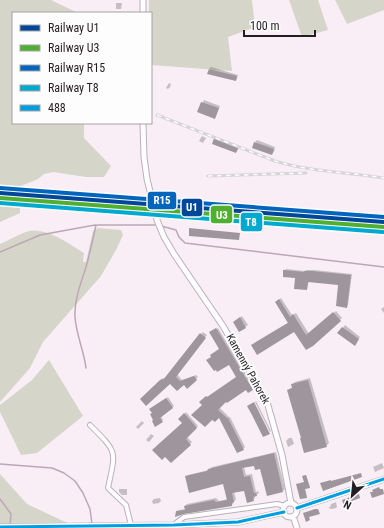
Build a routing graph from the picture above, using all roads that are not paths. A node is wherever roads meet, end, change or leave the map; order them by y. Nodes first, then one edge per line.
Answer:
1 (143, 0) edge
2 (143, 12) edge
3 (143, 124) edge
4 (90, 425) dead end
5 (384, 479) edge
6 (291, 503) junction
7 (285, 506) junction
8 (297, 508) junction
9 (284, 512) junction
10 (293, 516) junction
11 (131, 525) junction
12 (176, 525) junction
13 (0, 526) edge
14 (168, 526) edge
15 (297, 528) edge

1 - 2 street
3 - 6 street, Kamenný Pahorek
4 - 11 street
5 - 8 street
6 - 7 street
6 - 8 street
7 - 9 street
7 - 12 street
8 - 10 street
9 - 10 street
9 - 12 street
10 - 15 street
11 - 13 street
11 - 14 street
12 - 14 street

